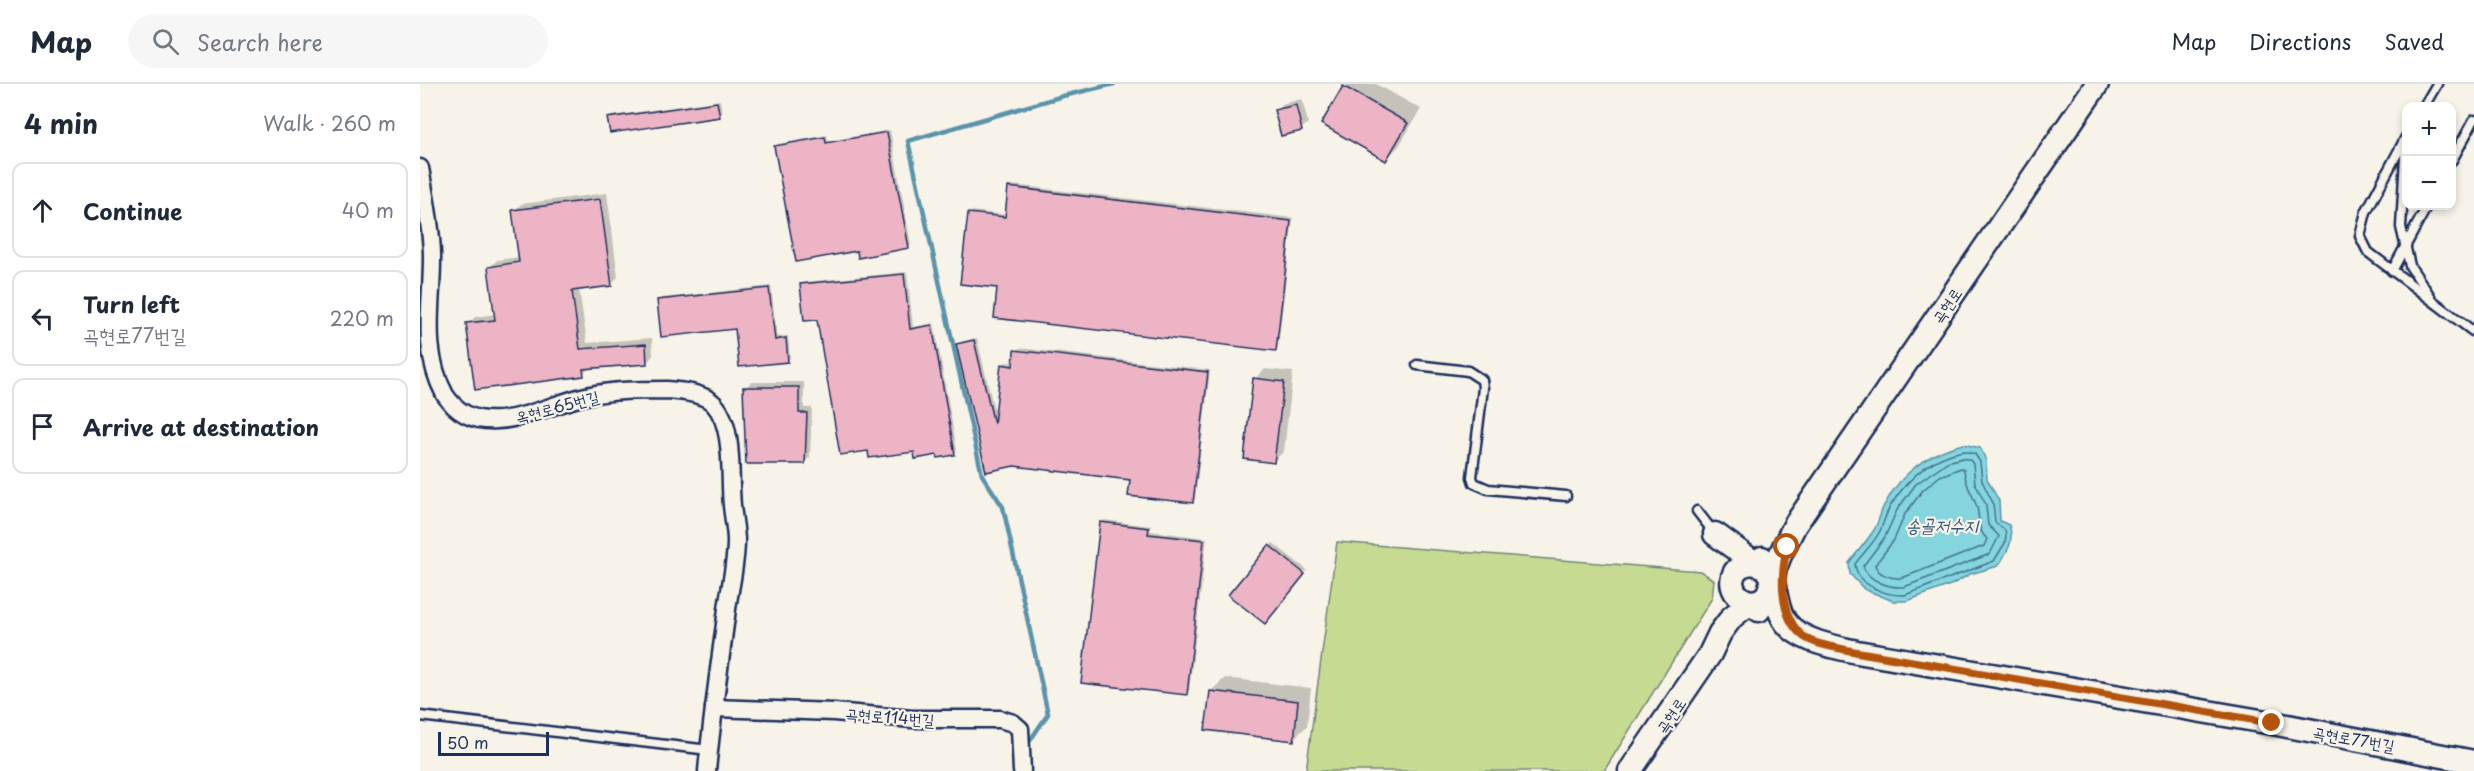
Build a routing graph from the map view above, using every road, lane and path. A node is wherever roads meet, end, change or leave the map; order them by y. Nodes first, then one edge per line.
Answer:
1 (2097, 84) edge
2 (2437, 84) edge
3 (2426, 102) edge
4 (2474, 120) edge
5 (2402, 146) edge
6 (2405, 156) edge
7 (2453, 156) edge
8 (420, 168) edge
9 (2425, 210) edge
10 (425, 242) edge
11 (2405, 246) junction
12 (2392, 270) junction
13 (2433, 301) junction
14 (2474, 332) edge
15 (1417, 364) dead end
16 (1566, 496) dead end
17 (1697, 511) dead end
18 (1795, 525) junction
19 (1715, 534) junction
20 (1755, 563) junction
21 (1729, 578) junction
22 (1771, 581) junction
23 (1751, 602) junction
24 (1720, 633) junction
25 (1804, 636) junction
26 (714, 708) junction
27 (420, 716) edge
28 (709, 750) junction
29 (2474, 762) edge
30 (707, 771) edge
31 (1022, 771) edge
32 (1630, 771) edge

1 - 18 main road, 곡현로
2 - 3 lane
4 - 7 lane
5 - 12 lane
6 - 11 lane
8 - 10 street, 옥현로65번길
9 - 11 lane
10 - 26 street, 옥현로65번길
11 - 12 lane
11 - 13 lane
12 - 13 lane
13 - 14 lane
15 - 16 lane
17 - 19 lane
18 - 19 main road
18 - 20 main road
18 - 22 main road
18 - 25 main road
19 - 20 main road
19 - 21 main road
20 - 21 main road
20 - 22 main road
21 - 23 main road
21 - 24 main road
22 - 23 main road, 곡현로
22 - 25 main road, 곡현로77번길
23 - 24 main road, 곡현로
23 - 25 main road
24 - 25 main road
24 - 32 main road, 곡현로
25 - 29 main road, 곡현로77번길
26 - 28 street, 옥현로65번길
26 - 31 street, 곡현로114번길
27 - 28 lane
28 - 30 street, 옥현로65번길

